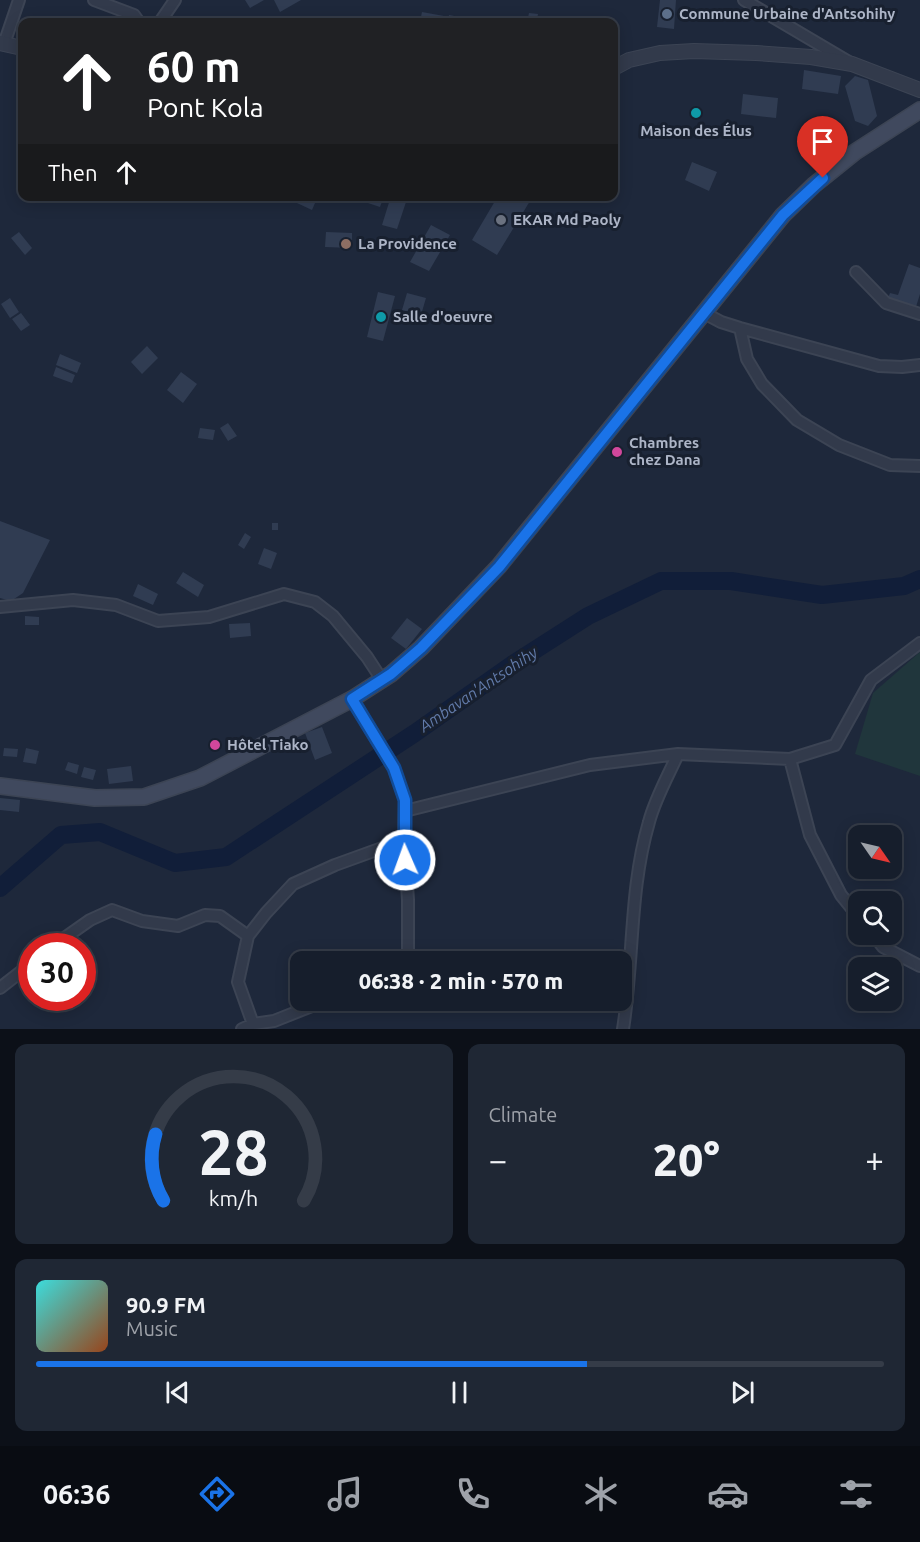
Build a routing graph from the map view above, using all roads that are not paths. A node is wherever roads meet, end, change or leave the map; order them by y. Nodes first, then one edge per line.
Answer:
1 (19, 0) edge
2 (94, 0) edge
3 (175, 0) edge
4 (744, 0) edge
5 (136, 18) edge
6 (163, 18) edge
7 (2, 43) edge
8 (18, 47) edge
9 (852, 63) junction
10 (618, 66) edge
11 (920, 90) edge
12 (920, 110) edge
13 (856, 272) dead end
14 (704, 313) junction
15 (920, 314) edge
16 (741, 328) junction
17 (920, 364) edge
18 (920, 466) edge
19 (0, 607) edge
20 (920, 644) edge
21 (382, 680) junction
22 (352, 699) junction
23 (678, 754) junction
24 (790, 759) junction
25 (0, 786) edge
26 (405, 810) junction
27 (404, 840) junction
28 (848, 904) edge
29 (72, 933) edge
30 (248, 936) junction
31 (882, 945) edge
32 (408, 951) edge
33 (920, 966) edge
34 (18, 974) edge
35 (0, 988) edge
36 (299, 1011) edge
37 (248, 1027) edge
38 (623, 1029) edge

1 - 7 street
2 - 5 street
3 - 6 street
4 - 9 street
7 - 8 street
9 - 10 street
9 - 11 street
12 - 14 main road
13 - 15 street
14 - 16 street
14 - 21 main road
16 - 17 street
16 - 18 street
19 - 21 street
20 - 24 street
21 - 22 main road
22 - 25 main road
22 - 26 street
23 - 24 street
23 - 26 street
23 - 38 street
24 - 28 street
26 - 27 street
27 - 30 street
27 - 32 street
29 - 30 street
30 - 37 street
31 - 33 street
34 - 35 street
36 - 37 street

